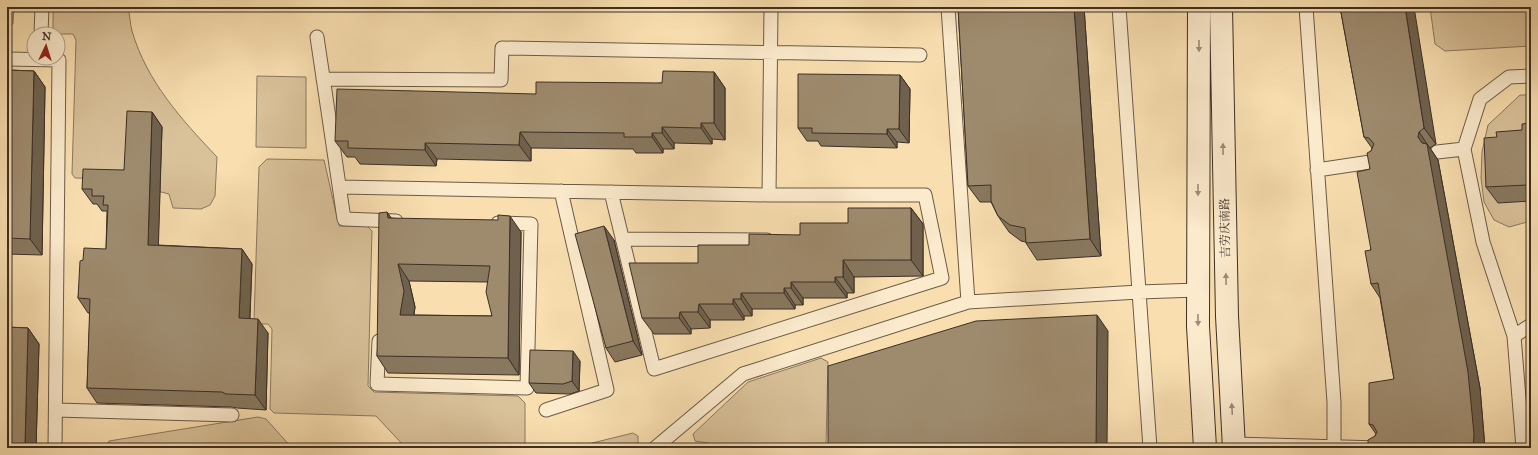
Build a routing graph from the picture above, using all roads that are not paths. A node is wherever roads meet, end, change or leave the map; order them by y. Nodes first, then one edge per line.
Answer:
1 (42, 7) edge
2 (771, 7) edge
3 (948, 7) edge
4 (1118, 7) edge
5 (1199, 7) edge
6 (1221, 7) edge
7 (1306, 7) edge
8 (41, 26) edge
9 (317, 37) dead end
10 (770, 53) junction
11 (920, 55) dead end
12 (7, 59) edge
13 (26, 59) edge
14 (59, 66) edge
15 (1531, 76) edge
16 (323, 78) junction
17 (1464, 149) junction
18 (1437, 152) dead end
19 (1377, 161) edge
20 (1317, 170) junction
21 (340, 187) junction
22 (561, 191) junction
23 (611, 192) junction
24 (768, 195) junction
25 (382, 220) junction
26 (405, 221) edge
27 (484, 223) edge
28 (381, 236) edge
29 (622, 239) junction
30 (779, 240) edge
31 (1198, 290) junction
32 (1139, 292) junction
33 (968, 302) junction
34 (1531, 325) edge
35 (379, 330) edge
36 (1514, 336) junction
37 (56, 410) junction
38 (546, 410) dead end
39 (232, 415) dead end
40 (1234, 446) edge
41 (1334, 447) edge
42 (55, 448) edge
43 (655, 448) edge
44 (1150, 448) edge
45 (1205, 448) edge
46 (1380, 448) edge
47 (1523, 448) edge

1 - 8 lane
2 - 10 lane
3 - 33 lane
4 - 32 lane
5 -> 31 main road
40 -> 6 main road, 吉劳庆南路
7 - 20 lane
9 - 16 lane
10 - 11 lane
10 - 16 lane
10 - 24 lane
12 - 13 lane
14 - 37 lane
15 - 17 lane
16 - 21 lane
17 - 18 lane
17 - 36 lane
19 - 20 lane
20 - 41 lane
21 - 22 lane
21 - 25 lane
22 - 23 lane
22 - 38 lane
23 - 24 lane
23 - 29 lane
24 - 29 lane
25 - 26 lane
25 - 28 lane
27 - 35 lane
29 - 30 lane
31 - 32 lane
31 -> 45 main road
32 - 33 lane
32 - 44 lane
33 - 43 lane
34 - 36 lane
36 - 47 lane
37 - 39 lane
37 - 42 lane
40 - 41 lane
41 - 46 lane

